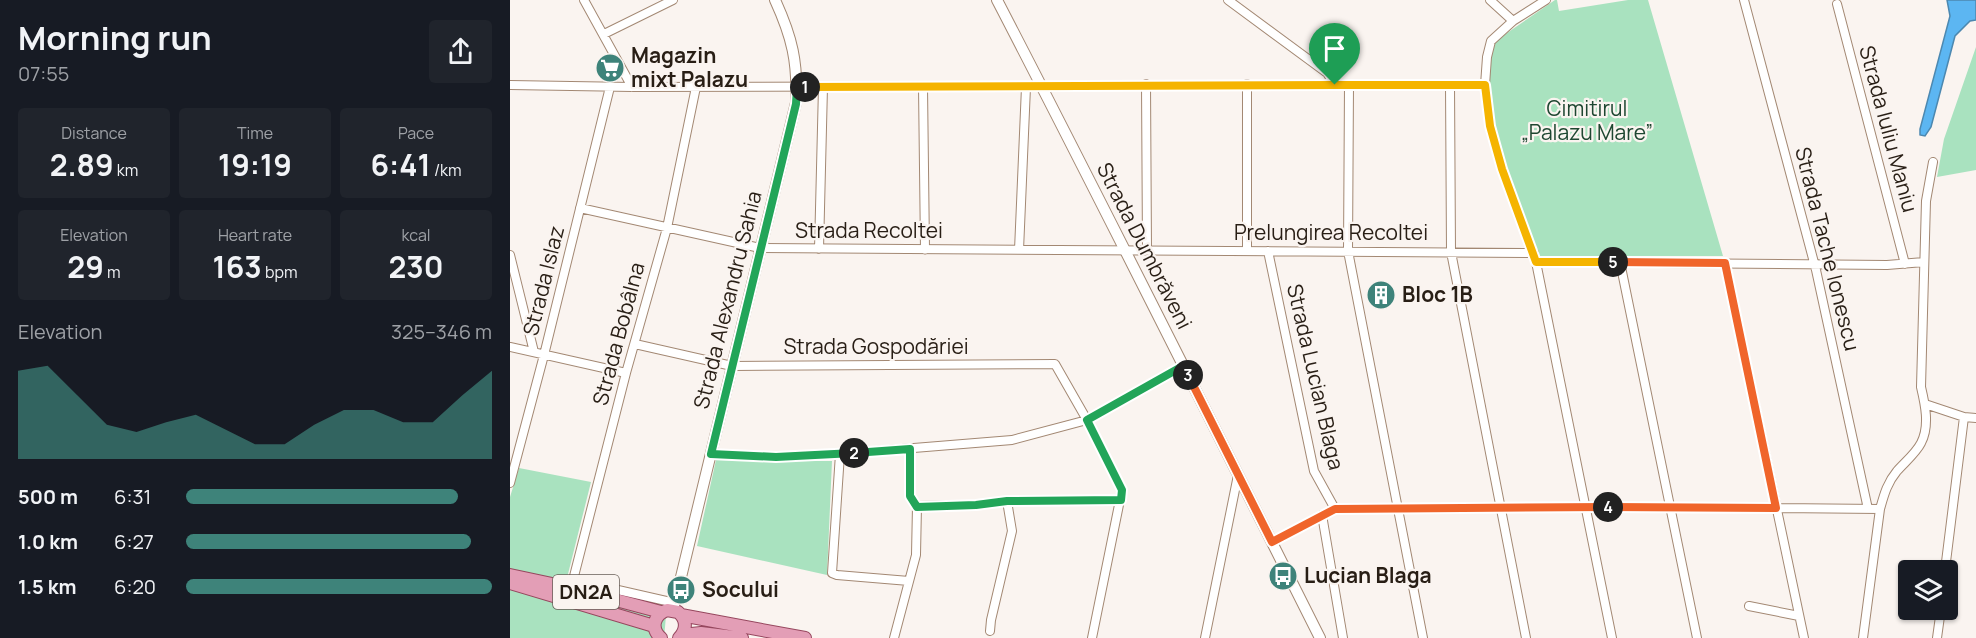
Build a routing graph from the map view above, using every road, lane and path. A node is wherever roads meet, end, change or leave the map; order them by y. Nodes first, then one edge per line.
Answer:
1 (584, 0) edge
2 (673, 0) edge
3 (775, 0) edge
4 (997, 0) edge
5 (1228, 0) edge
6 (1490, 0) edge
7 (1546, 0) edge
8 (1744, 0) edge
9 (1837, 4) dead end
10 (1513, 21) junction
11 (604, 34) junction
12 (1146, 84) junction
13 (1247, 84) junction
14 (510, 85) edge
15 (1335, 85) junction
16 (1349, 85) junction
17 (1450, 85) junction
18 (1485, 85) junction
19 (610, 87) junction
20 (632, 87) junction
21 (696, 87) junction
22 (797, 87) junction
23 (823, 87) junction
24 (923, 87) junction
25 (1026, 87) junction
26 (1042, 87) junction
27 (1933, 162) dead end
28 (580, 208) junction
29 (667, 228) junction
30 (760, 248) junction
31 (819, 249) junction
32 (925, 250) junction
33 (1019, 250) junction
34 (1147, 250) junction
35 (1247, 250) junction
36 (1127, 251) junction
37 (1268, 251) junction
38 (1348, 251) junction
39 (1451, 252) junction
40 (510, 255) edge
41 (1535, 257) junction
42 (1924, 261) junction
43 (1620, 262) junction
44 (1725, 263) junction
45 (1814, 264) junction
46 (1905, 264) junction
47 (634, 344) junction
48 (510, 347) edge
49 (534, 352) junction
50 (544, 355) junction
51 (732, 366) junction
52 (1183, 366) junction
53 (626, 373) junction
54 (1925, 404) junction
55 (1964, 417) junction
56 (1976, 418) edge
57 (1087, 420) junction
58 (910, 449) junction
59 (711, 454) junction
60 (840, 454) junction
61 (1238, 475) junction
62 (510, 483) edge
63 (1121, 500) junction
64 (1007, 501) junction
65 (917, 507) junction
66 (1585, 507) junction
67 (1670, 507) junction
68 (1398, 508) junction
69 (1501, 508) junction
70 (1776, 508) junction
71 (1335, 509) junction
72 (1868, 509) junction
73 (1880, 509) junction
74 (1322, 515) junction
75 (1272, 542) junction
76 (1947, 560) edge
77 (510, 575) edge
78 (909, 581) junction
79 (510, 583) edge
80 (573, 584) junction
81 (1749, 606) dead end
82 (673, 610) junction
83 (1799, 616) junction
84 (1939, 620) edge
85 (990, 631) dead end
86 (657, 634) edge
87 (681, 636) edge
88 (742, 638) edge
89 (805, 638) edge
90 (894, 638) edge
91 (1092, 638) edge
92 (1205, 638) edge
93 (1320, 638) edge
94 (1343, 638) edge
95 (1423, 638) edge
96 (1526, 638) edge
97 (1611, 638) edge
98 (1697, 638) edge
99 (1804, 638) edge
100 (1863, 638) edge
101 (1937, 638) edge

1 - 11 street
2 - 11 street
3 - 22 street, Strada Alexandru Sahia
4 - 26 street, Strada Dumbrăveni
5 - 15 street
6 - 10 street
7 - 10 street
8 - 45 street, Strada Tache Ionescu
9 - 46 street, Strada Iuliu Maniu
10 - 18 street
11 - 20 street
12 - 13 street
12 - 26 street
12 - 34 street
13 - 15 street
13 - 35 street
14 - 19 street
15 - 16 street
16 - 17 street
16 - 38 street
17 - 18 street
17 - 39 street
18 - 41 street
19 - 20 street
19 - 28 street, Strada Islaz
20 - 21 street
21 - 22 street
21 - 29 street, Strada Bobâlna
22 - 23 street
22 - 30 street, Strada Alexandru Sahia
23 - 24 street
23 - 31 street
24 - 25 street
24 - 32 street
25 - 26 street
25 - 33 street
26 - 36 street, Strada Dumbrăveni
27 - 42 street
28 - 29 street, Strada Recoltei
28 - 50 street, Strada Islaz
29 - 30 street, Strada Recoltei
29 - 47 street, Strada Bobâlna
30 - 31 street, Strada Recoltei
30 - 51 street, Strada Alexandru Sahia
31 - 32 street, Strada Recoltei
32 - 33 street, Strada Recoltei
33 - 36 street, Strada Recoltei
34 - 35 street, Prelungirea Recoltei
34 - 36 street, Prelungirea Recoltei
35 - 37 street, Prelungirea Recoltei
36 - 52 street, Strada Dumbrăveni
37 - 38 street, Prelungirea Recoltei
37 - 71 street, Strada Lucian Blaga
38 - 39 street, Prelungirea Recoltei
38 - 68 street
39 - 41 street, Prelungirea Recoltei
39 - 69 street
40 - 49 street
41 - 43 street, Prelungirea Recoltei
41 - 66 street
42 - 46 street, Prelungirea Recoltei
42 - 54 street
43 - 44 street, Prelungirea Recoltei
43 - 67 street
44 - 45 street, Prelungirea Recoltei
44 - 70 street
45 - 46 street, Prelungirea Recoltei
45 - 72 street, Strada Tache Ionescu
47 - 51 street, Strada Gospodăriei
47 - 53 street, Strada Bobâlna
48 - 49 street
49 - 50 street
50 - 53 street
50 - 62 street, Strada Islaz
51 - 57 street, Strada Gospodăriei
51 - 59 street, Strada Alexandru Sahia
52 - 57 street
52 - 61 street, Strada Dumbrăveni
53 - 80 street, Strada Bobâlna
54 - 55 street
54 - 73 street
55 - 56 street
55 - 76 street
57 - 58 street
57 - 63 street
58 - 60 street
58 - 65 street
59 - 60 street
59 - 82 street, Strada Alexandru Sahia
60 - 78 street
61 - 75 street, Strada Dumbrăveni
61 - 92 street
63 - 64 street
63 - 91 street
64 - 65 street
64 - 85 street
65 - 78 street
66 - 67 street
66 - 69 street
66 - 97 street
67 - 70 street
67 - 98 street
68 - 69 street
68 - 71 street
68 - 95 street
69 - 96 street
70 - 72 street
70 - 83 street
71 - 74 street
72 - 73 street
73 - 100 street
74 - 75 street
74 - 94 street
75 - 93 street, Strada Dumbrăveni
77 - 80 main road, DN2A
78 - 90 street
79 - 86 main road, DN2A
80 - 82 main road, DN2A
81 - 83 street
82 - 86 main road
82 - 87 main road
82 - 89 main road, DN2A
83 - 99 street
84 - 101 street
87 - 88 main road

